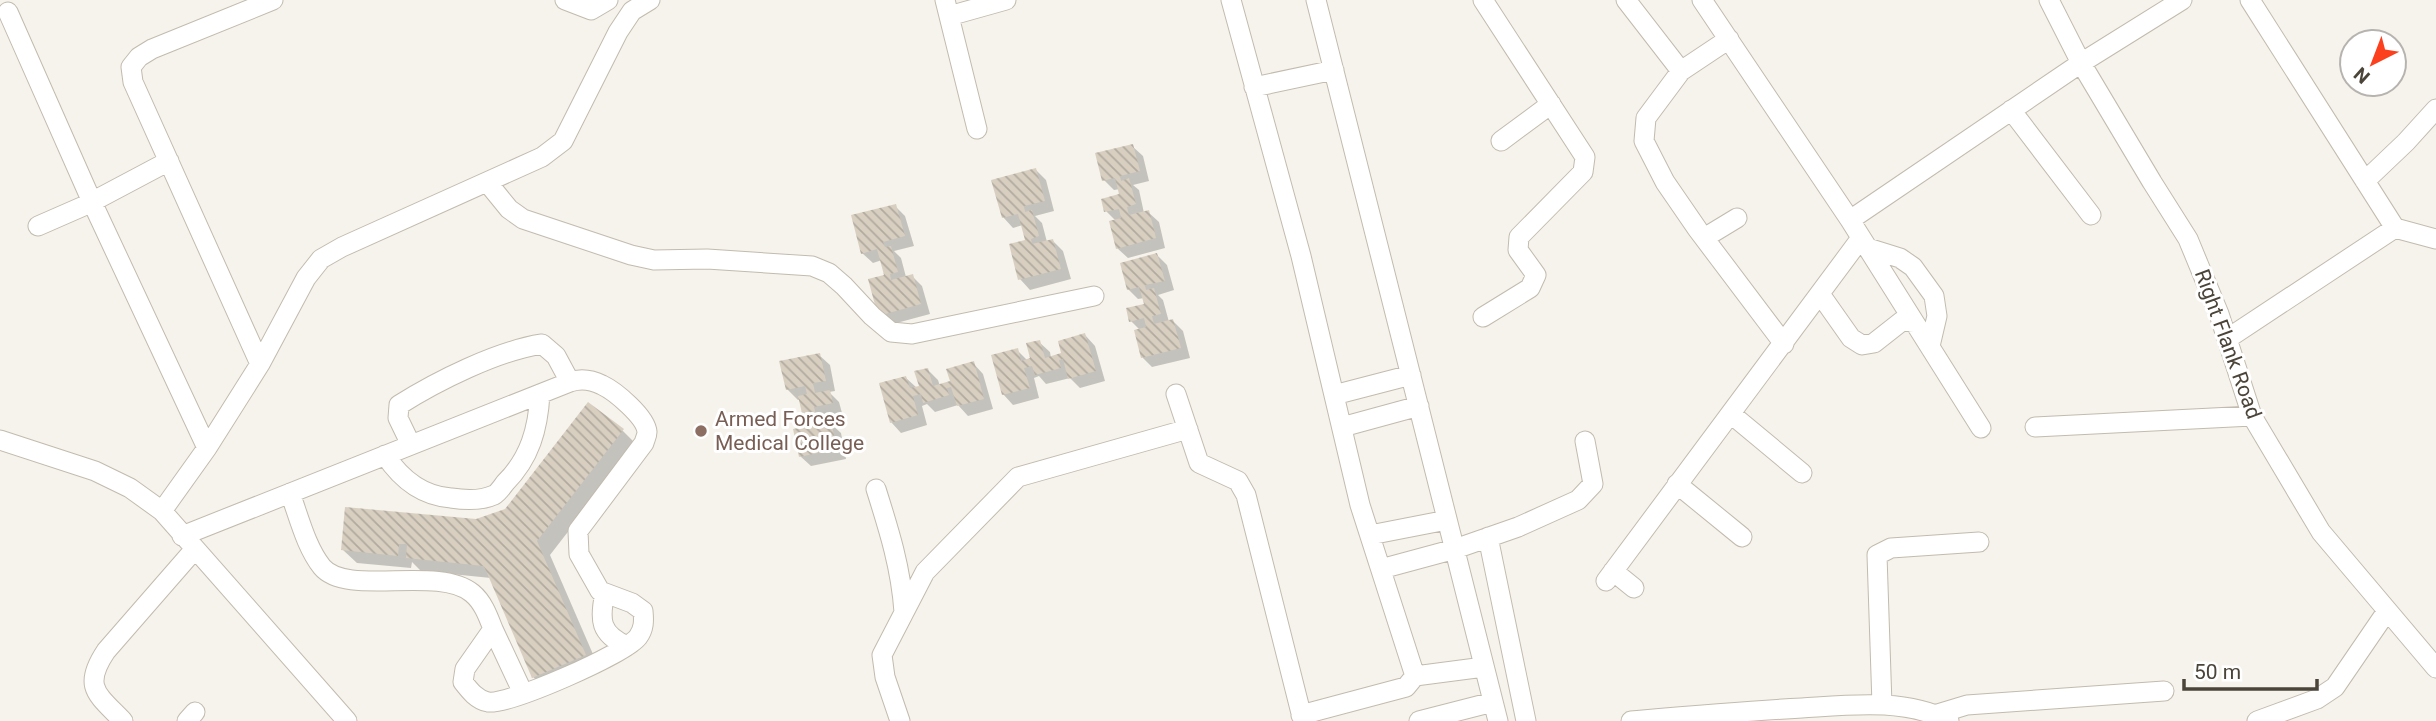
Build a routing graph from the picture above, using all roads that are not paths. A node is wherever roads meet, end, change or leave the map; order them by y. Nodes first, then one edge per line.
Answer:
1 (273, 0) edge
2 (565, 0) edge
3 (608, 0) edge
4 (650, 0) edge
5 (1006, 0) edge
6 (1231, 0) edge
7 (1316, 0) edge
8 (1483, 0) edge
9 (1626, 0) edge
10 (1702, 0) edge
11 (2049, 0) edge
12 (2182, 0) edge
13 (2250, 0) edge
14 (241, 5) edge
15 (947, 8) edge
16 (8, 12) dead end
17 (1729, 39) junction
18 (2081, 63) junction
19 (1334, 70) junction
20 (1681, 71) junction
21 (1254, 87) junction
22 (1551, 104) junction
23 (2436, 109) edge
24 (2011, 110) junction
25 (977, 129) dead end
26 (1501, 141) dead end
27 (169, 161) junction
28 (2365, 181) junction
29 (486, 182) junction
30 (92, 202) junction
31 (2091, 215) dead end
32 (1737, 218) dead end
33 (1850, 220) junction
34 (38, 226) dead end
35 (2395, 228) junction
36 (1704, 238) junction
37 (2436, 239) edge
38 (1865, 243) junction
39 (1820, 294) junction
40 (1094, 296) dead end
41 (1483, 317) dead end
42 (1914, 322) junction
43 (2227, 339) junction
44 (1784, 344) junction
45 (1930, 346) junction
46 (260, 364) junction
47 (1410, 374) junction
48 (570, 382) junction
49 (540, 394) junction
50 (1176, 394) dead end
51 (1334, 395) junction
52 (1419, 407) junction
53 (1731, 414) junction
54 (2252, 416) junction
55 (1342, 427) junction
56 (2035, 427) dead end
57 (1981, 428) dead end
58 (1188, 429) junction
59 (0, 440) edge
60 (1585, 441) dead end
61 (411, 445) junction
62 (207, 448) junction
63 (385, 455) junction
64 (1802, 473) dead end
65 (1677, 484) junction
66 (876, 489) dead end
67 (290, 493) junction
68 (162, 512) junction
69 (1447, 520) junction
70 (1370, 535) junction
71 (1488, 537) junction
72 (1742, 537) dead end
73 (1979, 542) dead end
74 (188, 543) junction
75 (1455, 549) junction
76 (1381, 569) junction
77 (1634, 588) dead end
78 (605, 593) junction
79 (2387, 611) junction
80 (904, 612) junction
81 (493, 629) junction
82 (627, 646) junction
83 (1484, 667) junction
84 (2436, 668) edge
85 (1415, 676) junction
86 (2164, 691) dead end
87 (523, 693) junction
88 (1882, 705) junction
89 (1495, 711) edge
90 (1302, 718) edge
91 (1942, 718) edge
92 (123, 721) edge
93 (347, 721) edge
94 (900, 721) edge
95 (1419, 721) edge
96 (1526, 721) edge
97 (1631, 721) edge
98 (2256, 721) edge

1 - 14 street
2 - 3 street
4 - 29 street
5 - 15 street
6 - 21 street
7 - 19 street
8 - 22 street
9 - 20 street
10 - 17 street
11 - 18 street, Right Flank Road
12 - 18 street
13 - 28 street
14 - 27 street
15 - 25 street
16 - 30 street
17 - 20 street
17 - 33 street
18 - 24 street
18 - 43 street, Right Flank Road
19 - 21 street
19 - 47 street
20 - 36 street
21 - 51 street
22 - 26 street
22 - 41 street
23 - 28 street
24 - 31 street
24 - 33 street
27 - 30 street
27 - 46 street
28 - 35 street
29 - 40 street
29 - 46 street
30 - 34 street
30 - 62 street
32 - 36 street
33 - 38 street
35 - 37 street
35 - 43 street
36 - 44 street
38 - 39 street
38 - 42 street
38 - 45 street
39 - 42 street
39 - 44 street
42 - 45 street
43 - 54 street, Right Flank Road
44 - 53 street
45 - 57 street
46 - 62 street
47 - 51 street
47 - 52 street
48 - 49 street
48 - 61 street
48 - 78 street
49 - 61 street
49 - 63 street
50 - 58 street
51 - 55 street
52 - 55 street
52 - 69 street
53 - 64 street
53 - 65 street
54 - 56 street
54 - 79 street, Right Flank Road
55 - 70 street
58 - 80 street
58 - 90 street
59 - 68 street
60 - 71 street
61 - 63 street
62 - 68 street
63 - 67 street
65 - 72 street
65 - 77 street
66 - 80 street
67 - 74 street
67 - 81 street
68 - 74 street
69 - 70 street
69 - 75 street
70 - 76 street
71 - 75 street
71 - 96 street
73 - 88 street
74 - 92 street
74 - 93 street
75 - 76 street
75 - 83 street
76 - 85 street
78 - 82 street
78 - 82 street
79 - 84 street, Right Flank Road
79 - 98 street
80 - 94 street
81 - 87 street
81 - 87 street
82 - 87 street
83 - 85 street
83 - 89 street
85 - 90 street
86 - 91 street
88 - 91 street
88 - 97 street
89 - 95 street

